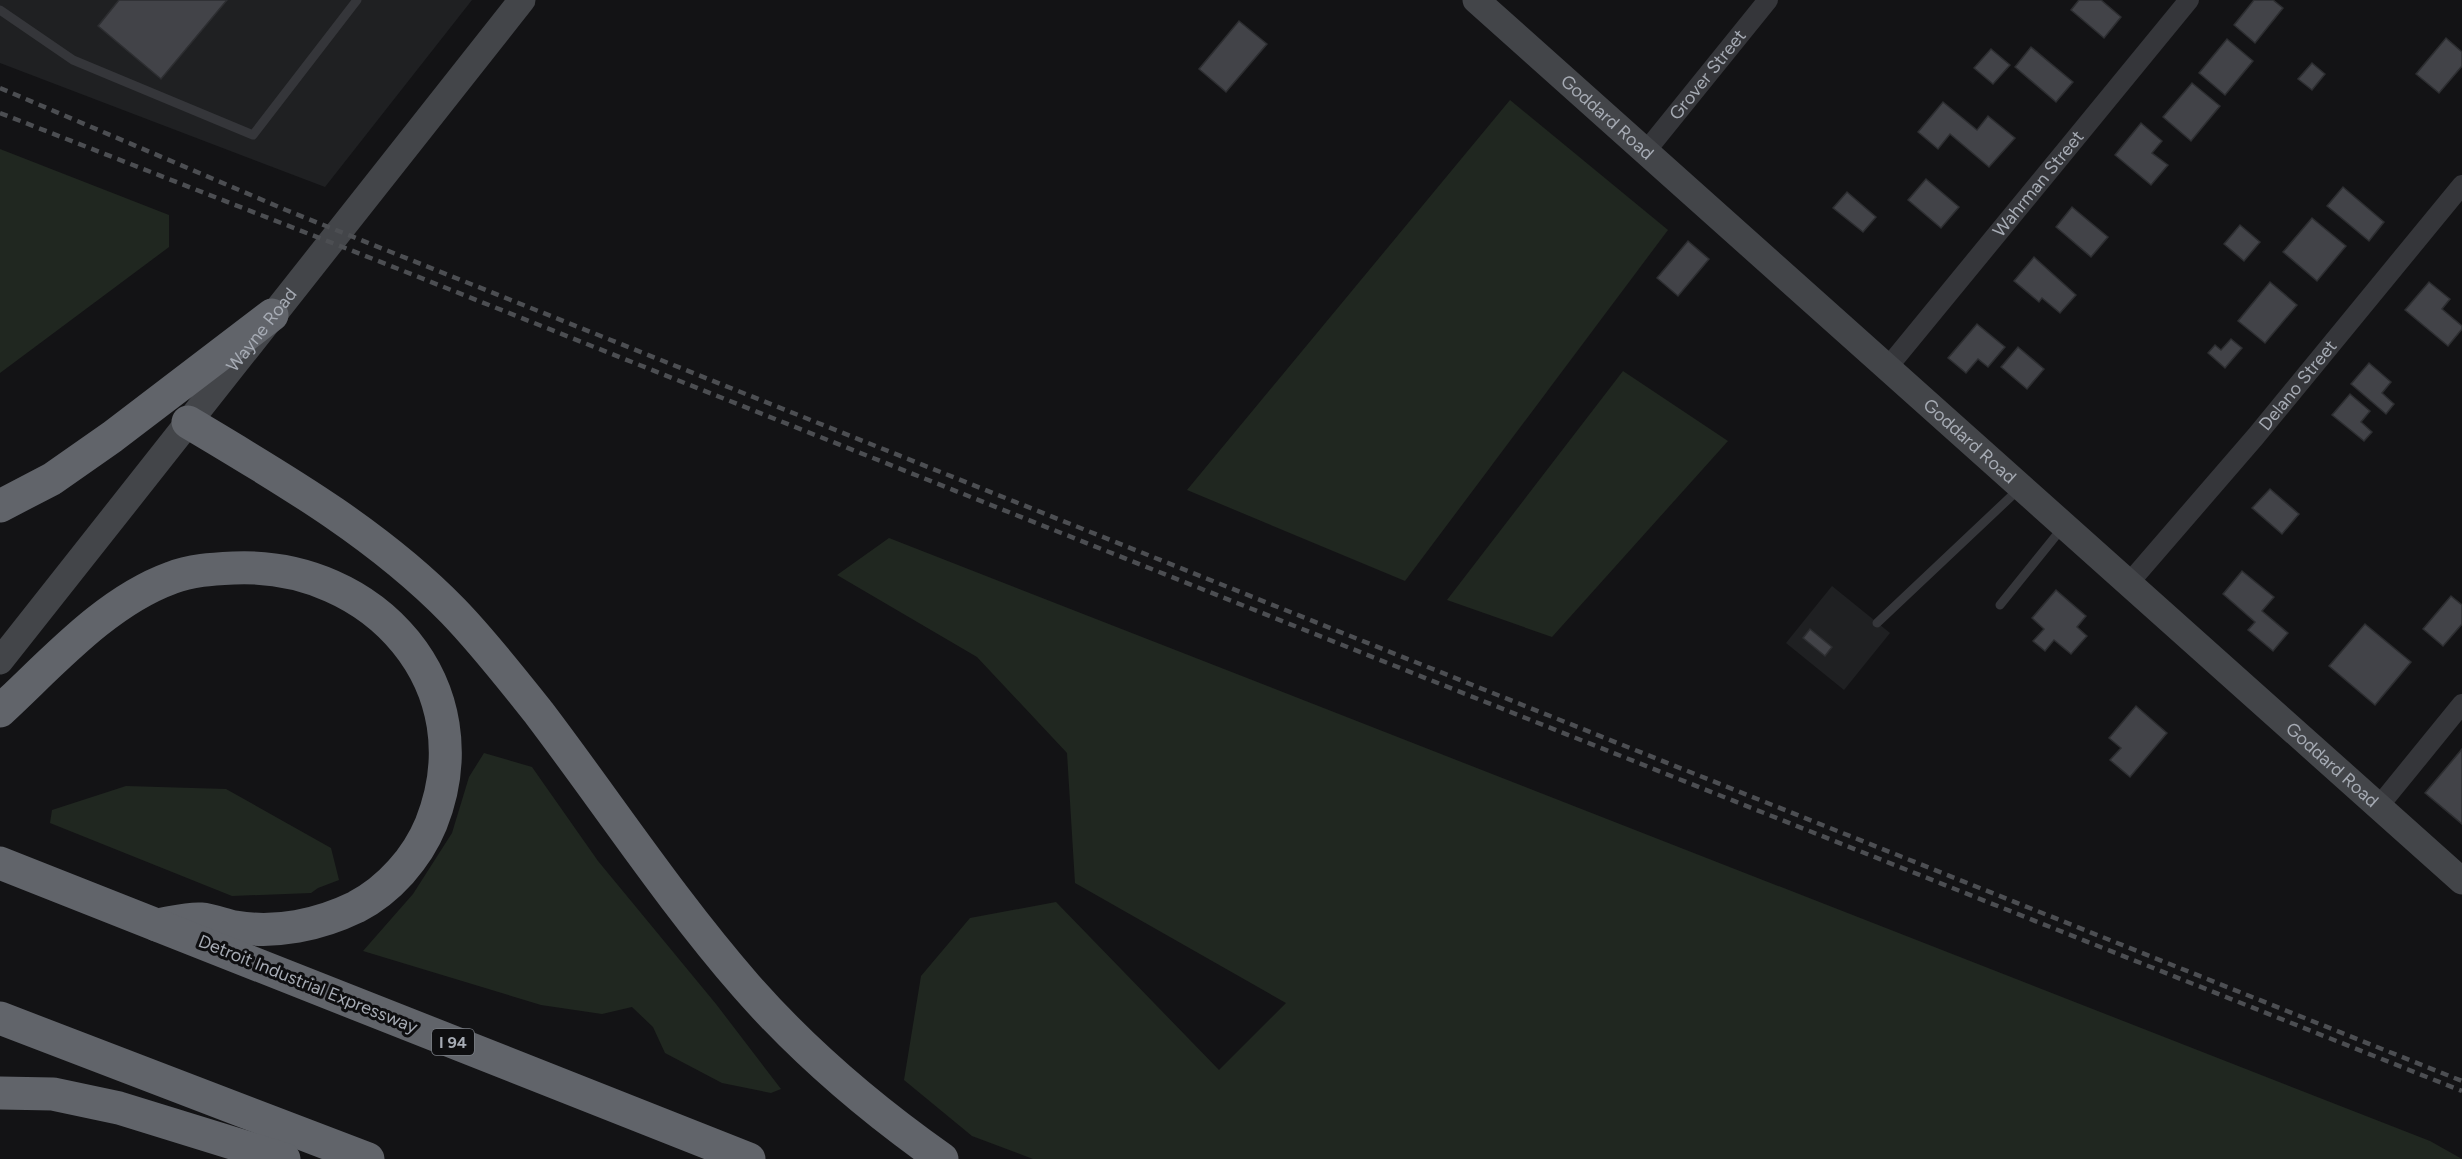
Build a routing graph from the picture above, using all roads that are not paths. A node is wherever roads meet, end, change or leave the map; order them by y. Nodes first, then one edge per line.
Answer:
1 (5, 0) edge
2 (357, 0) edge
3 (522, 0) edge
4 (1476, 0) edge
5 (1768, 0) edge
6 (2188, 0) edge
7 (0, 9) edge
8 (1646, 151) junction
9 (2462, 185) edge
10 (272, 315) junction
11 (1888, 368) junction
12 (188, 422) junction
13 (2020, 488) junction
14 (0, 506) edge
15 (2064, 527) junction
16 (2129, 583) junction
17 (2000, 604) dead end
18 (1876, 622) dead end
19 (0, 661) edge
20 (2462, 704) edge
21 (0, 711) edge
22 (2379, 807) junction
23 (0, 863) edge
24 (2462, 881) edge
25 (157, 925) junction
26 (0, 1018) edge
27 (0, 1093) edge
28 (284, 1159) edge
29 (368, 1159) edge
30 (749, 1159) edge
31 (942, 1159) edge

1 - 7 lane
2 - 7 lane
3 - 10 main road, Wayne Road
4 - 8 main road, Goddard Road
5 - 8 street, Grover Street
6 - 11 street, Wahrman Street
8 - 11 main road, Goddard Road
9 - 16 street, Delano Street
10 - 12 main road, Wayne Road
10 - 14 highway
11 - 13 main road, Goddard Road
12 - 19 main road, Wayne Road
12 - 31 highway
13 - 15 main road, Goddard Road
13 - 18 lane
15 - 16 main road, Goddard Road
15 - 17 lane
16 - 22 main road, Goddard Road
20 - 22 street
21 - 25 highway
22 - 24 main road, Goddard Road
23 - 25 highway, Detroit Industrial Expressway / I 94
25 - 30 highway, Detroit Industrial Expressway / I 94
26 - 29 highway
27 - 28 highway

